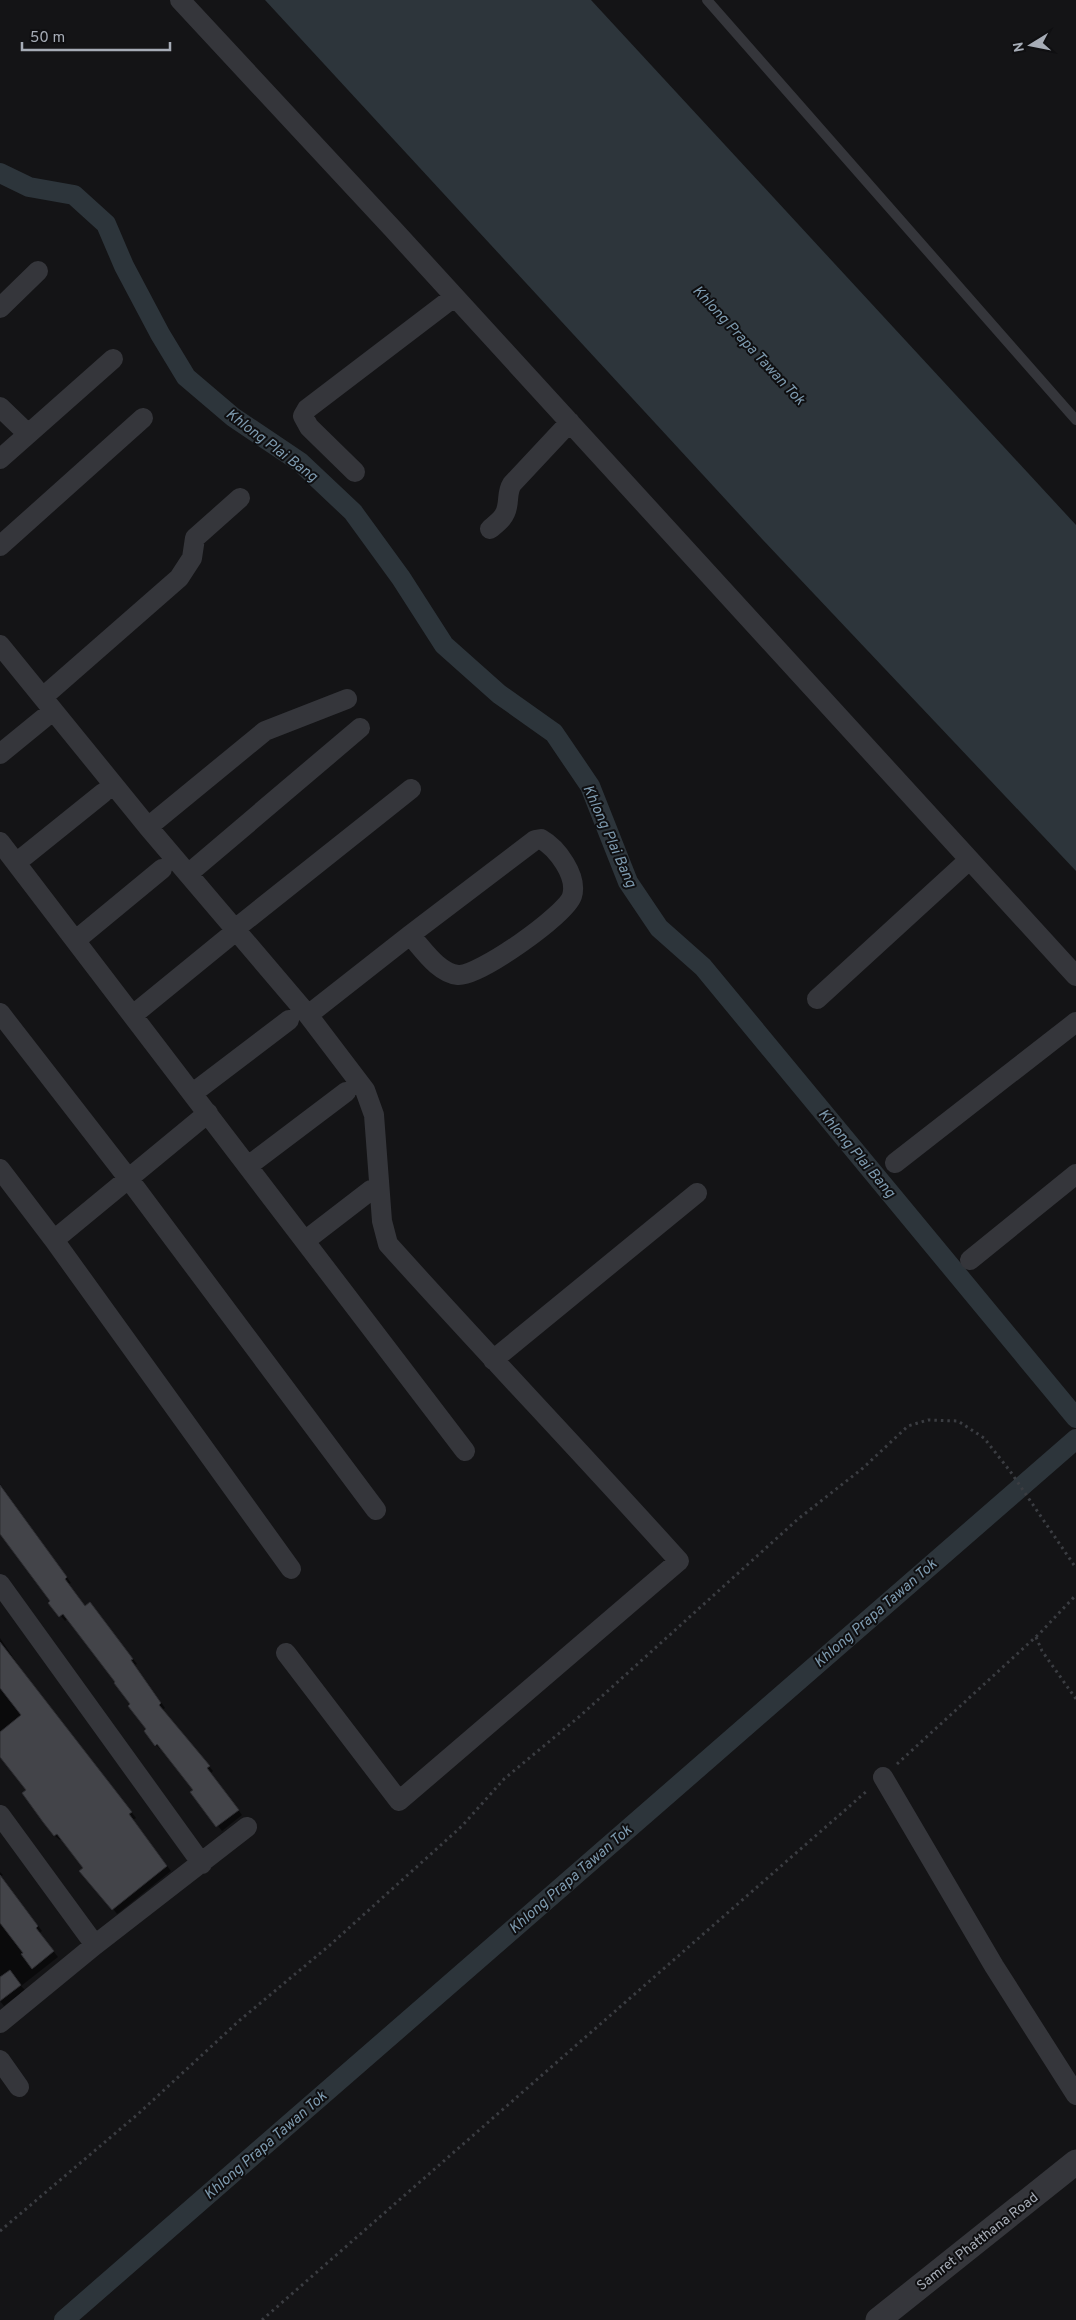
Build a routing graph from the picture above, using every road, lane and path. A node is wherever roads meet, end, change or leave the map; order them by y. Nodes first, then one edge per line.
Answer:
1 (180, 0) edge
2 (707, 0) edge
3 (38, 271) dead end
4 (454, 297) junction
5 (0, 308) edge
6 (113, 359) dead end
7 (0, 407) edge
8 (143, 418) dead end
9 (1076, 420) edge
10 (570, 422) junction
11 (28, 434) junction
12 (0, 459) edge
13 (355, 472) dead end
14 (240, 498) dead end
15 (490, 530) dead end
16 (0, 546) edge
17 (0, 645) edge
18 (43, 698) junction
19 (347, 699) dead end
20 (44, 718) dead end
21 (360, 728) dead end
22 (0, 754) edge
23 (411, 789) dead end
24 (103, 793) dead end
25 (148, 826) junction
26 (0, 842) edge
27 (969, 860) junction
28 (16, 863) junction
29 (162, 869) dead end
30 (188, 874) junction
31 (233, 932) junction
32 (410, 935) junction
33 (76, 940) junction
34 (1076, 976) edge
35 (817, 999) dead end
36 (0, 1013) edge
37 (133, 1015) junction
38 (299, 1017) junction
39 (1076, 1022) edge
40 (346, 1092) dead end
41 (193, 1093) junction
42 (208, 1113) junction
43 (895, 1163) dead end
44 (248, 1166) junction
45 (0, 1169) edge
46 (1076, 1174) edge
47 (128, 1178) junction
48 (371, 1190) dead end
49 (697, 1193) dead end
50 (54, 1240) junction
51 (306, 1240) junction
52 (970, 1260) dead end
53 (492, 1360) junction
54 (465, 1451) dead end
55 (376, 1510) dead end
56 (1076, 1568) edge
57 (291, 1569) dead end
58 (0, 1584) edge
59 (1076, 1595) edge
60 (1036, 1637) junction
61 (286, 1652) dead end
62 (1076, 1700) edge
63 (888, 1785) junction
64 (0, 1815) edge
65 (246, 1827) dead end
66 (202, 1864) junction
67 (95, 1945) junction
68 (0, 2023) edge
69 (0, 2060) edge
70 (19, 2087) dead end
71 (1076, 2095) edge
72 (1076, 2162) edge
73 (0, 2231) edge
74 (262, 2320) edge
75 (878, 2320) edge

1 - 4 street
2 - 9 lane
3 - 5 street
4 - 10 street
4 - 13 street
6 - 11 street
7 - 11 street
8 - 16 street
10 - 15 street
10 - 27 street
11 - 12 street
14 - 18 street
17 - 18 street
18 - 25 street
19 - 25 street
20 - 22 street
21 - 30 street
23 - 31 street
24 - 28 street
25 - 30 street
26 - 28 street
27 - 34 street
27 - 35 street
28 - 33 street
29 - 33 street
30 - 31 street
31 - 37 street
31 - 38 street
32 - 32 street
32 - 38 street
33 - 37 street
36 - 47 street
37 - 41 street
38 - 41 street
38 - 53 street
39 - 43 street
40 - 44 street
41 - 42 street
42 - 44 street
42 - 47 street
44 - 51 street
45 - 50 street
46 - 52 street
47 - 50 street
47 - 55 street
48 - 51 street
49 - 53 street
50 - 57 street
51 - 54 street
53 - 61 street
56 - 73 path
58 - 66 street
59 - 60 path
60 - 62 path
60 - 63 path
63 - 71 street
63 - 74 path
64 - 67 street
65 - 66 street
66 - 67 street
67 - 68 street
69 - 70 street
72 - 75 street, Samret Phatthana Road

